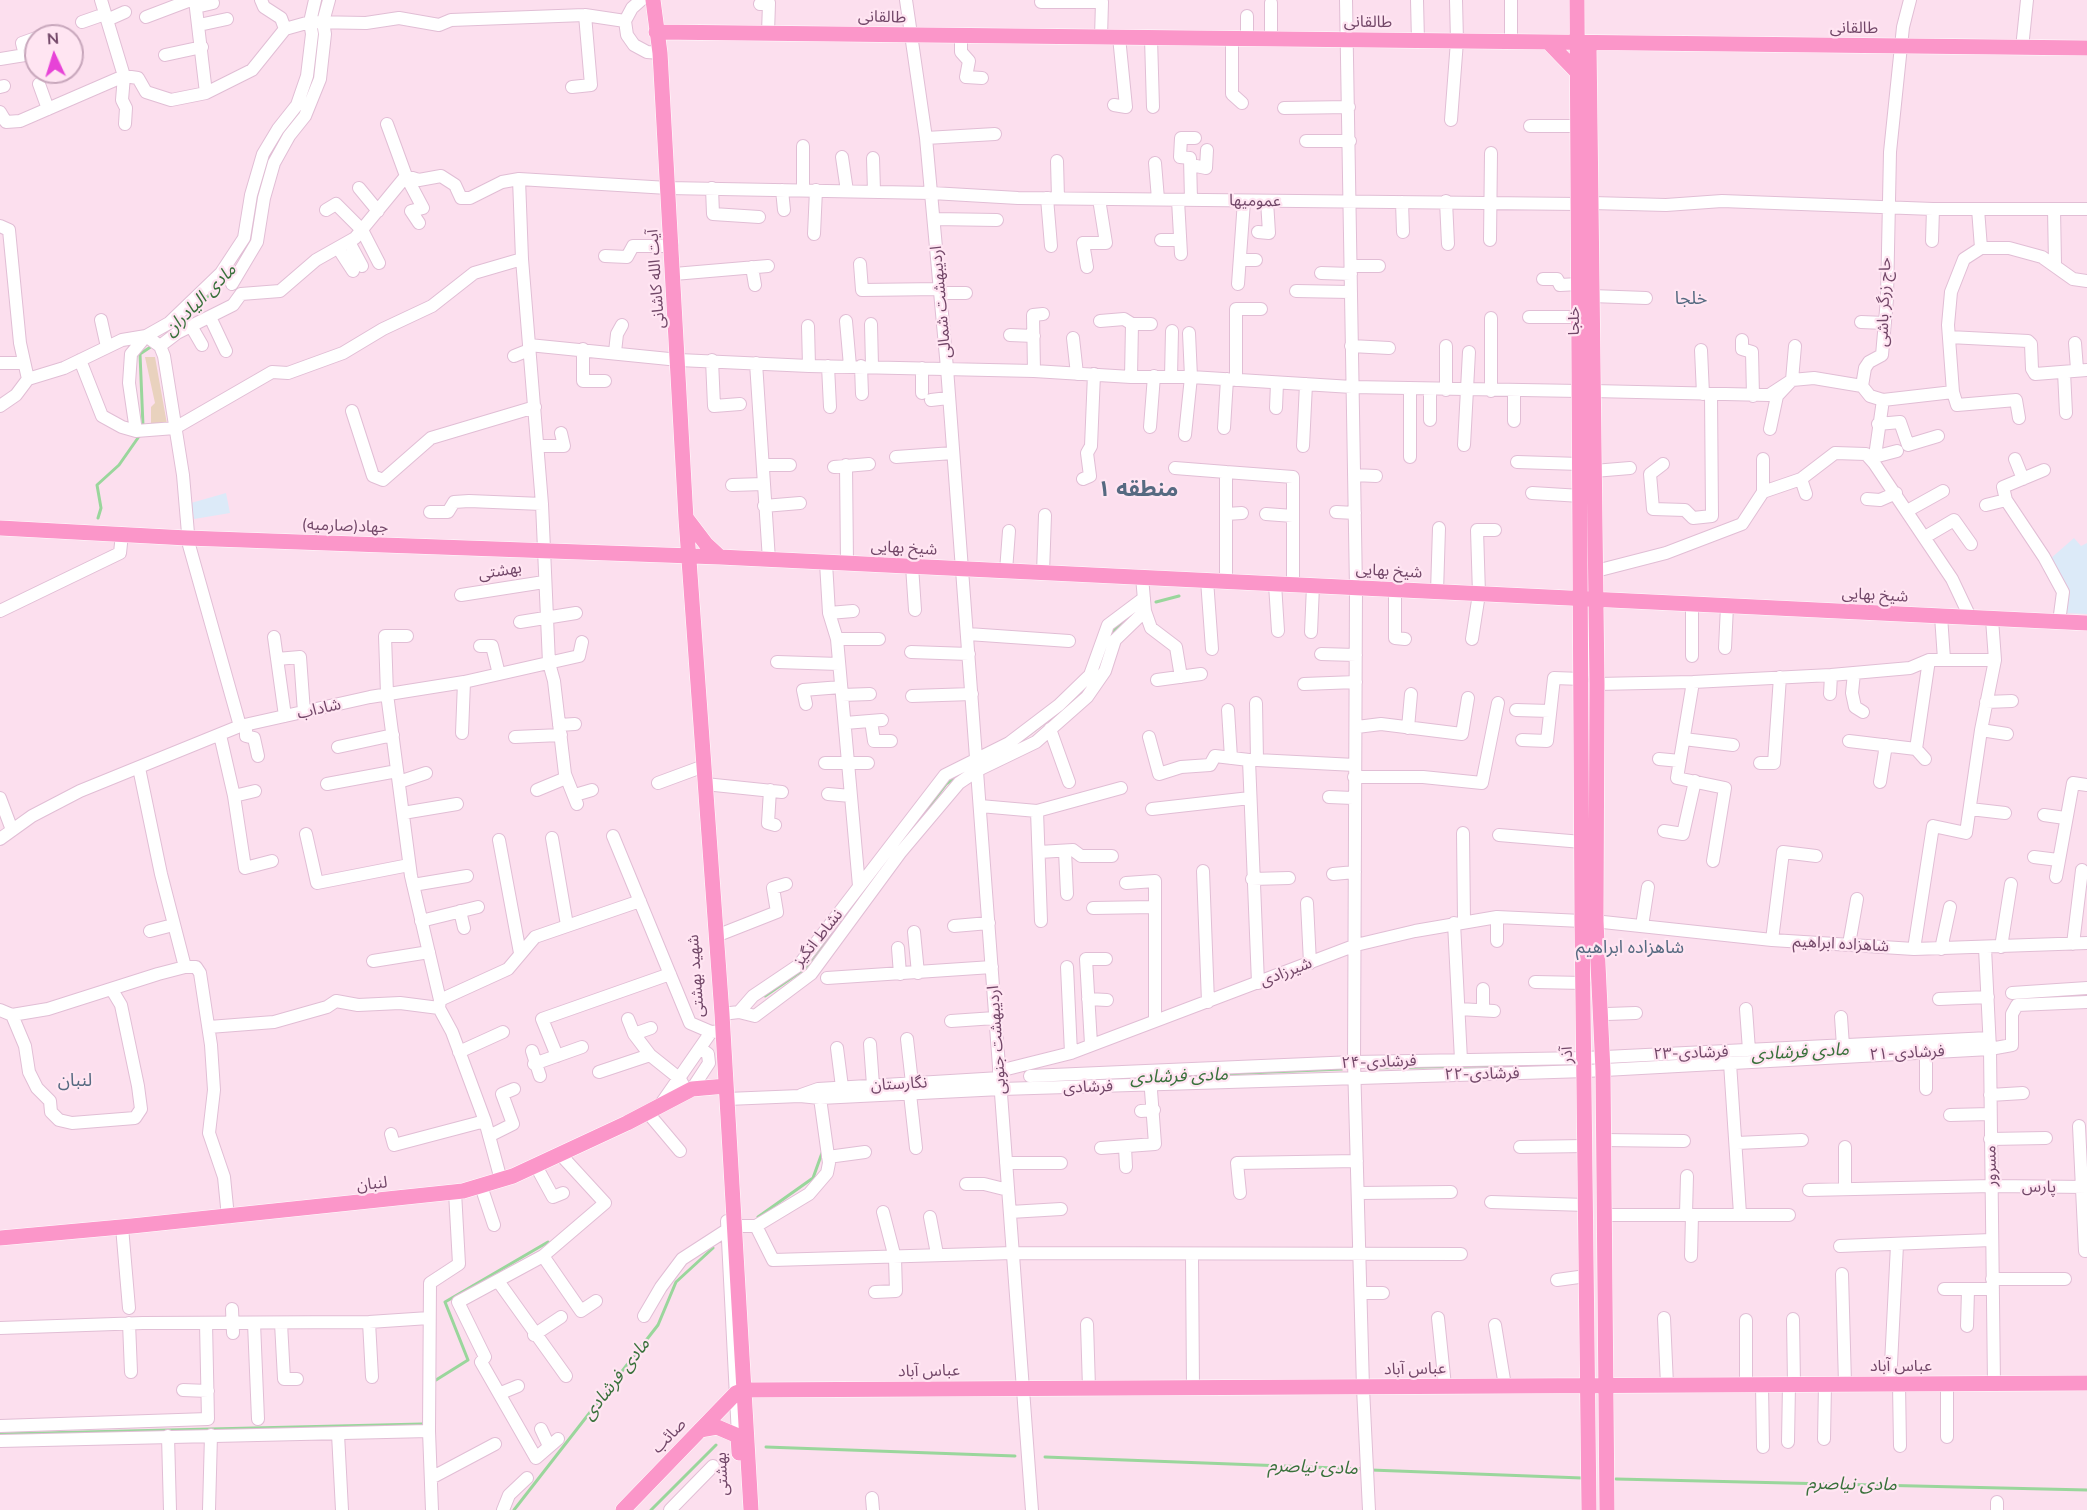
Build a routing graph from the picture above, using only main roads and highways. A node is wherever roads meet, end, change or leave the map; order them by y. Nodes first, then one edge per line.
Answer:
1 (653, 0) edge
2 (1577, 0) edge
3 (652, 32) junction
4 (1549, 43) junction
5 (1583, 43) junction
6 (1614, 43) junction
7 (2087, 48) edge
8 (1584, 80) junction
9 (1585, 203) junction
10 (1586, 349) junction
11 (1587, 468) junction
12 (687, 519) junction
13 (0, 528) edge
14 (1588, 536) junction
15 (720, 557) junction
16 (687, 560) junction
17 (1588, 599) junction
18 (2087, 623) edge
19 (1594, 682) junction
20 (1594, 921) junction
21 (1596, 979) junction
22 (725, 1090) junction
23 (0, 1238) edge
24 (2087, 1383) edge
25 (1587, 1385) junction
26 (1605, 1386) junction
27 (738, 1390) junction
28 (700, 1430) junction
29 (1589, 1491) junction
30 (1607, 1491) junction
31 (622, 1510) edge
32 (742, 1510) edge
33 (752, 1510) edge
34 (1589, 1510) edge
35 (1607, 1510) edge

1 - 3 main road, آیت الله کاشانی
2 - 5 main road, خلجا
3 - 4 main road, طالقانی
3 - 12 main road, آیت الله کاشانی
4 - 5 main road, طالقانی
4 - 8 main road
5 - 6 main road, طالقانی
5 - 8 main road, خلجا
6 - 7 main road, طالقانی
6 - 8 main road
8 - 9 main road, خلجا
8 - 9 main road, خلجا
9 - 10 main road, خلجا
9 - 10 main road, خلجا
10 - 11 main road, خلجا
11 - 14 main road, خلجا
11 - 14 main road, خلجا
12 - 15 main road
12 - 16 main road, آیت الله کاشانی
13 - 16 main road, جهاد(صارمیه)
14 - 17 main road, خلجا
14 - 17 main road, خلجا
15 - 16 main road, شیخ بهایی
15 - 17 main road, شیخ بهایی
16 - 22 main road, شهید بهشتی
17 - 18 main road, شیخ بهایی
17 - 19 main road, آذر
19 - 20 main road, آذر
19 - 20 main road, آذر
20 - 21 main road, آذر
21 - 25 main road, آذر
21 - 26 main road, آذر
22 - 23 main road, لنبان
22 - 27 main road, شهید بهشتی
24 - 26 main road, عباس آباد
25 - 26 main road, عباس آباد
25 - 27 main road, عباس آباد
25 - 29 main road, آذر
26 - 30 main road, آذر
27 - 28 main road, صائب
27 - 33 main road, شهید بهشتی
28 - 31 main road, صائب
28 - 32 main road, بهشتی
29 - 30 main road
29 - 34 main road, آذر
30 - 35 main road, آذر

